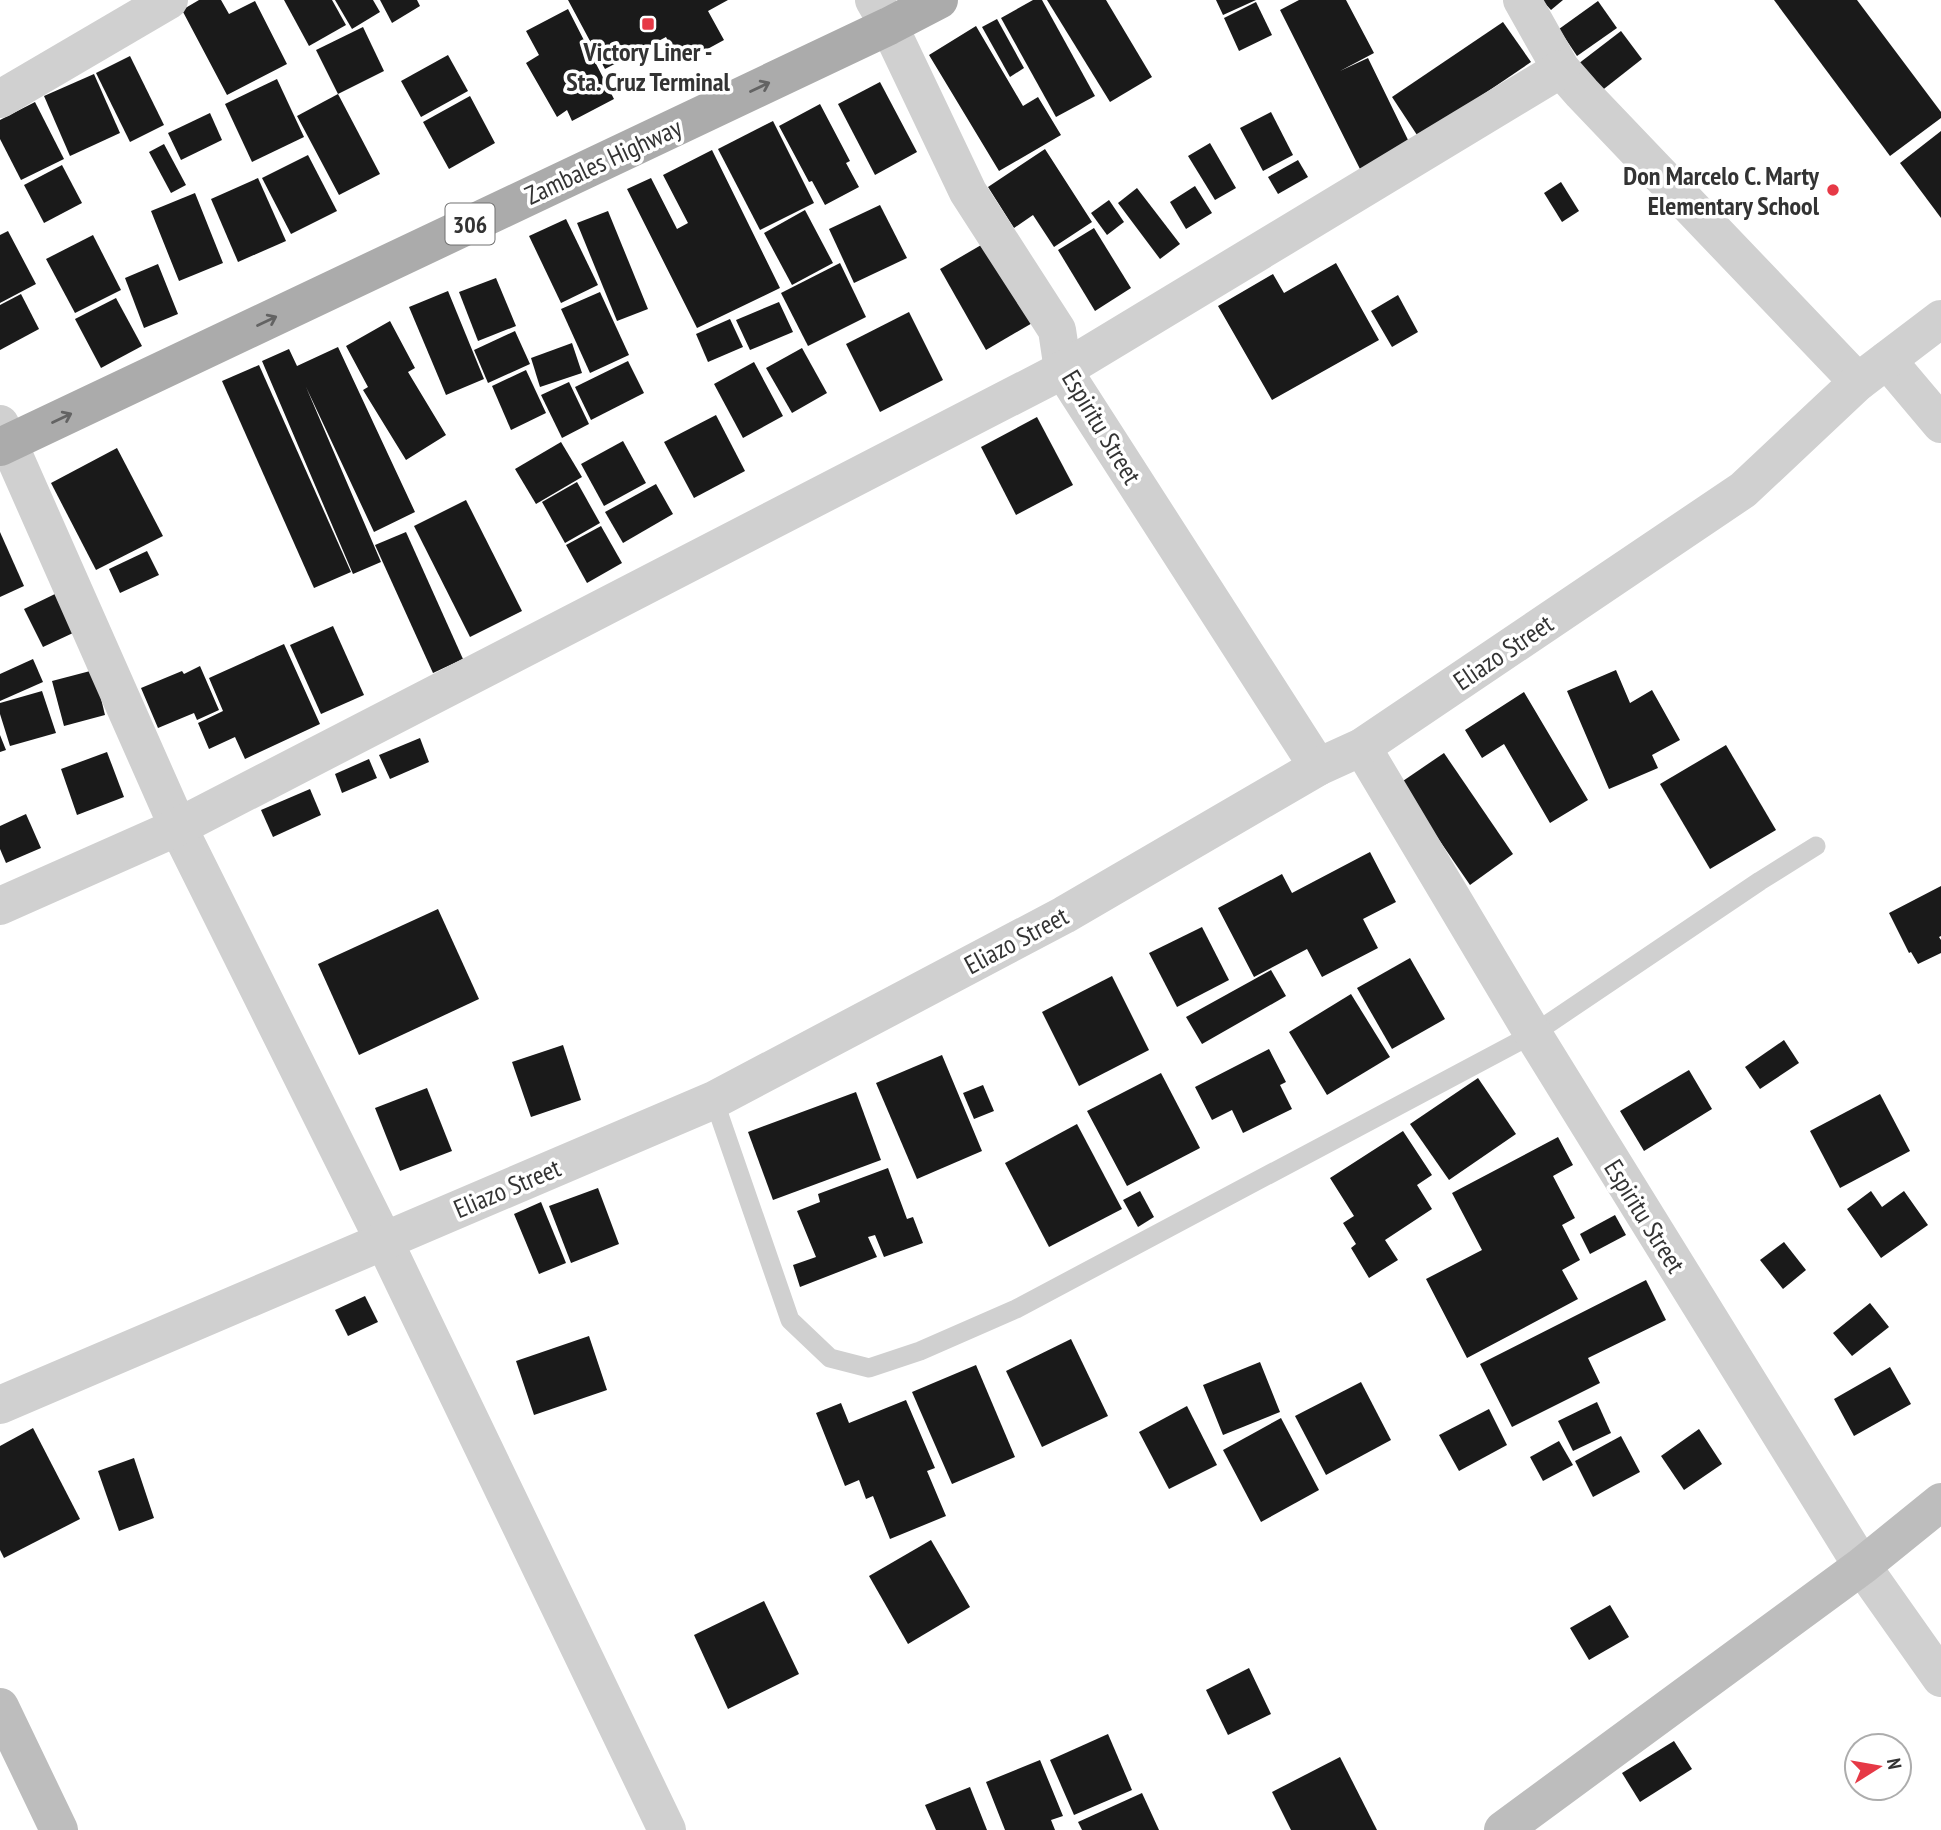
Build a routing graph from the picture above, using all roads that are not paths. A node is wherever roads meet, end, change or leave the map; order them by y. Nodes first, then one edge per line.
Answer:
1 (169, 0) edge
2 (939, 0) edge
3 (1521, 0) edge
4 (881, 13) edge
5 (1561, 69) junction
6 (0, 99) edge
7 (1941, 320) edge
8 (1063, 370) junction
9 (1873, 371) junction
10 (1941, 424) edge
11 (3, 438) edge
12 (1362, 747) junction
13 (1318, 767) junction
14 (178, 827) junction
15 (1816, 846) dead end
16 (0, 906) edge
17 (1533, 1034) junction
18 (714, 1100) junction
19 (384, 1241) junction
20 (0, 1405) edge
21 (1941, 1502) edge
22 (1862, 1566) junction
23 (1941, 1678) edge
24 (0, 1707) edge
25 (59, 1830) edge
26 (667, 1830) edge
27 (1503, 1830) edge

1 - 6 street
2 - 4 main road, Zambales Highway / 306
3 - 5 street
4 - 8 street, Espiritu Street
11 -> 4 main road, Zambales Highway / 306
5 - 8 street
5 - 9 street
7 - 9 street, Eliazo Street
8 - 13 street, Espiritu Street
8 - 14 street
9 - 10 street
9 - 12 street, Eliazo Street
11 - 14 street
12 - 13 street, Eliazo Street
12 - 17 street, Espiritu Street
13 - 18 street, Eliazo Street
14 - 16 street
14 - 19 street
15 - 17 lane
17 - 18 lane
17 - 22 street, Espiritu Street
18 - 19 street, Eliazo Street
19 - 20 street, Eliazo Street
19 - 26 street
21 - 22 street
22 - 23 street, Espiritu Street
22 - 27 street
24 - 25 street

